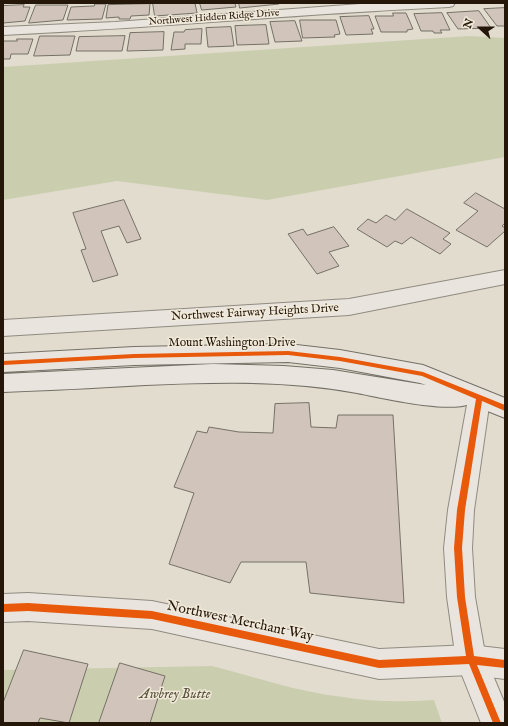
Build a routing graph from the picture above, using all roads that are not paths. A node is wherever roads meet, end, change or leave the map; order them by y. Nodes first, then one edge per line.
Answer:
1 (449, 3) edge
2 (3, 31) edge
3 (505, 277) edge
4 (3, 328) edge
5 (3, 363) edge
6 (3, 383) edge
7 (479, 399) junction
8 (505, 408) edge
9 (3, 608) edge
10 (471, 660) junction
11 (505, 664) edge
12 (497, 723) edge

1 - 2 street, Northwest Hidden Ridge Drive
3 - 4 street, Northwest Fairway Heights Drive
5 - 7 street, Mount Washington Drive
6 - 7 street
7 - 8 street
7 - 10 street
9 - 10 street, Northwest Merchant Way
10 - 11 street, Northwest Merchant Way
10 - 12 street

